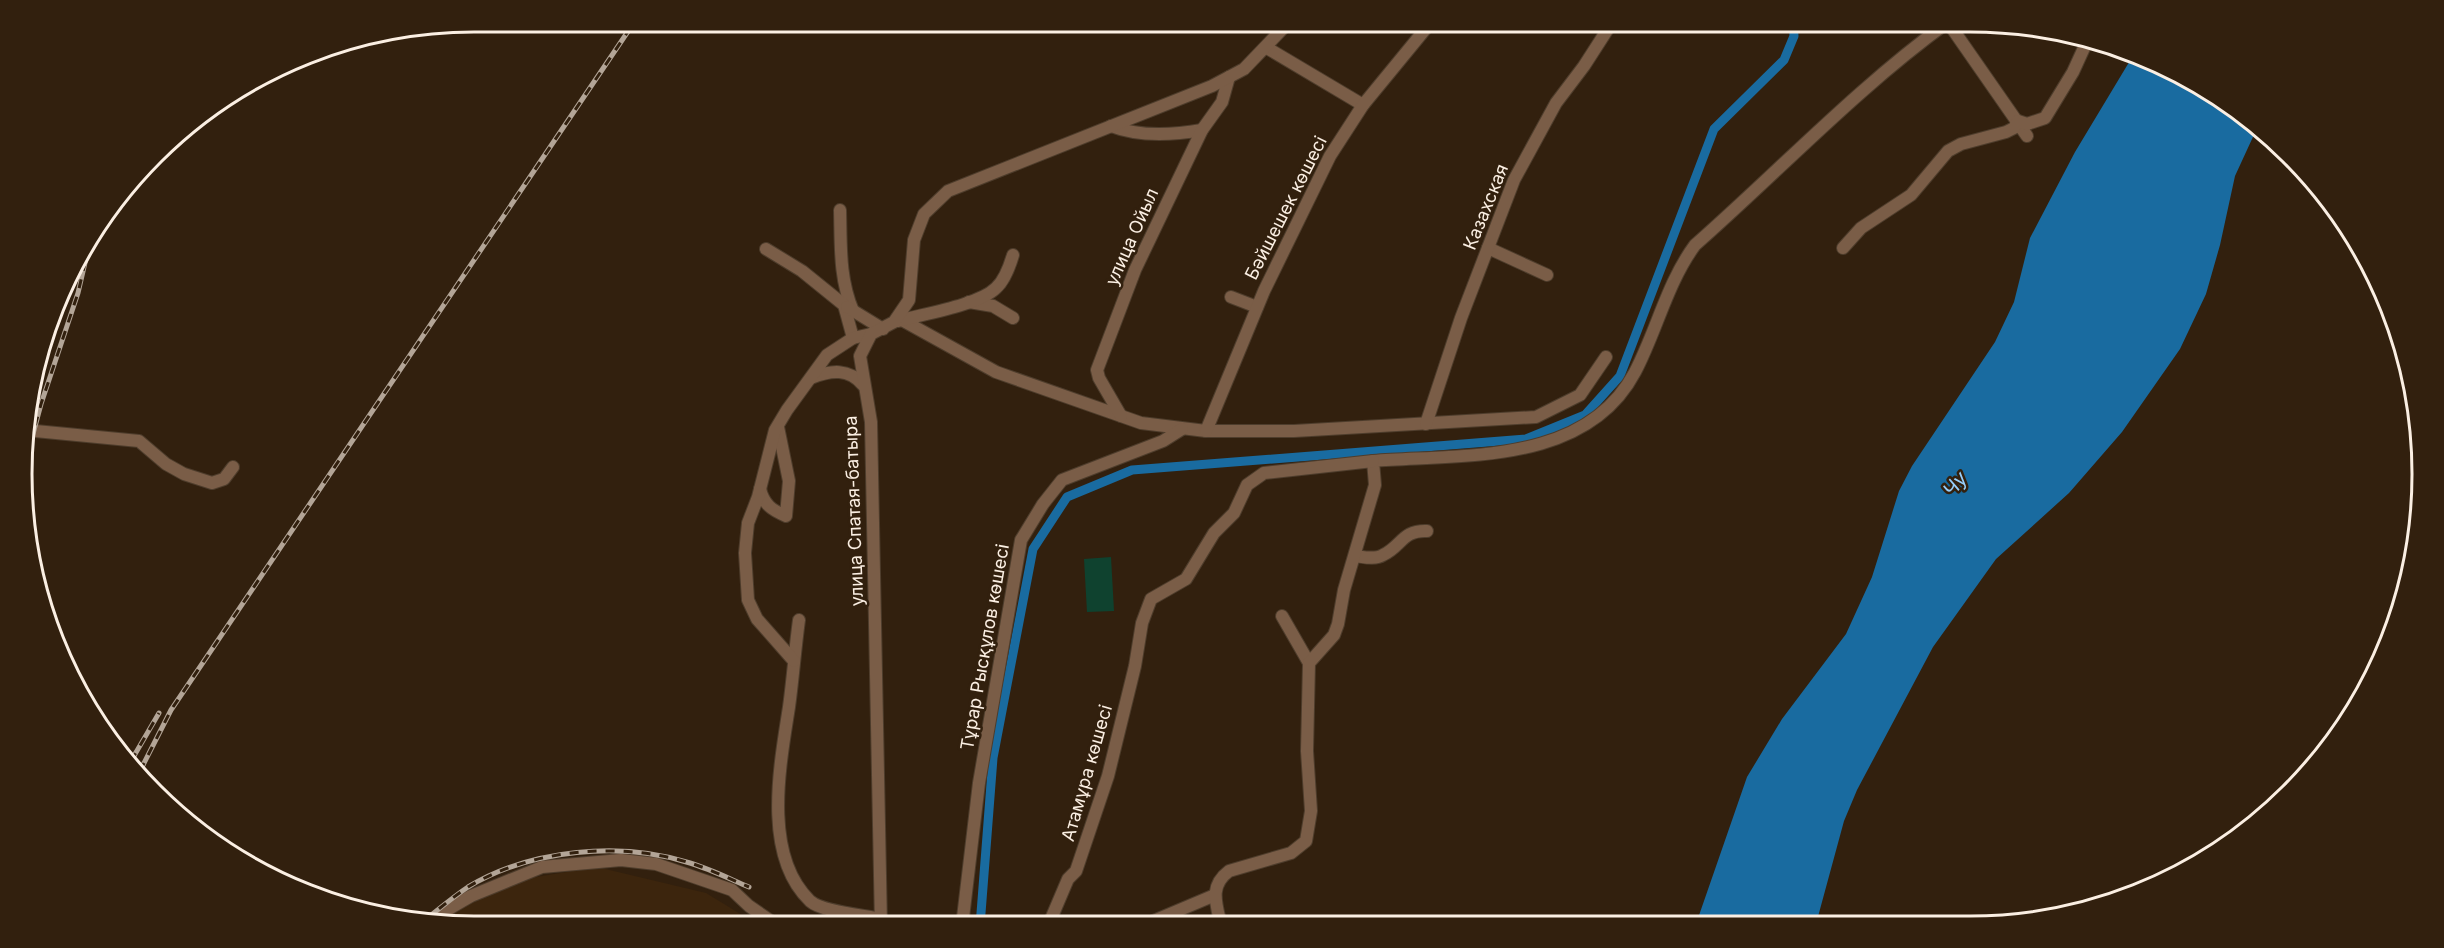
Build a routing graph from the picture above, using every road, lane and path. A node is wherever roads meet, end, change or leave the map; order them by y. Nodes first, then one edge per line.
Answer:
1 (1281, 32) edge
2 (1423, 32) edge
3 (1606, 32) edge
4 (1936, 32) edge
5 (1958, 32) edge
6 (2084, 47) edge
7 (1267, 48) junction
8 (1229, 77) junction
9 (1363, 105) junction
10 (2018, 121) junction
11 (1112, 126) junction
12 (1202, 130) junction
13 (2027, 136) dead end
14 (840, 210) dead end
15 (1488, 248) junction
16 (1844, 248) dead end
17 (766, 249) dead end
18 (1013, 255) dead end
19 (1546, 275) dead end
20 (1231, 297) dead end
21 (969, 302) junction
22 (1257, 307) junction
23 (848, 308) junction
24 (1013, 318) dead end
25 (893, 324) junction
26 (872, 334) junction
27 (853, 338) junction
28 (1606, 357) dead end
29 (811, 378) junction
30 (863, 385) junction
31 (1121, 416) junction
32 (1426, 424) junction
33 (778, 426) junction
34 (1182, 429) junction
35 (1206, 431) junction
36 (33, 433) edge
37 (1373, 461) junction
38 (233, 467) dead end
39 (760, 489) junction
40 (1427, 531) dead end
41 (1355, 556) junction
42 (1282, 616) dead end
43 (799, 620) dead end
44 (794, 662) junction
45 (1309, 663) junction
46 (1215, 895) junction
47 (442, 916) edge
48 (764, 916) edge
49 (857, 916) edge
50 (881, 916) edge
51 (963, 916) edge
52 (1052, 916) edge
53 (1162, 916) edge
54 (1219, 916) edge

1 - 7 street
2 - 9 street, Бәйшешек көшесі
3 - 15 street, Казахская
4 - 37 street, Атамұра көшесі
5 - 10 street
6 - 10 street
7 - 8 street
7 - 9 street
8 - 11 street
8 - 12 street, улица Ойыл
9 - 22 street, Бәйшешек көшесі
10 - 13 street
10 - 16 street
11 - 12 street
11 - 25 street
12 - 31 street, улица Ойыл
14 - 23 street
15 - 19 street
15 - 32 street, Казахская
17 - 23 street
18 - 21 street
20 - 22 street
21 - 24 street
21 - 25 street
22 - 35 street, Бәйшешек көшесі
23 - 25 street
23 - 27 street
25 - 26 street
25 - 31 street
26 - 27 street
26 - 30 street, улица Спатая-батыра
27 - 29 street
28 - 32 street
29 - 30 street
29 - 33 street
30 - 50 street, улица Спатая-батыра
31 - 34 street
32 - 35 street
33 - 39 street
33 - 39 street
34 - 35 street
34 - 51 street, Тұрар Рысқұлов көшесі
36 - 38 street
37 - 41 street
37 - 52 street, Атамұра көшесі
39 - 44 street
40 - 41 street
41 - 45 street
42 - 45 street
43 - 44 street
44 - 49 street
45 - 46 street
46 - 53 street
46 - 54 street
47 - 48 street

